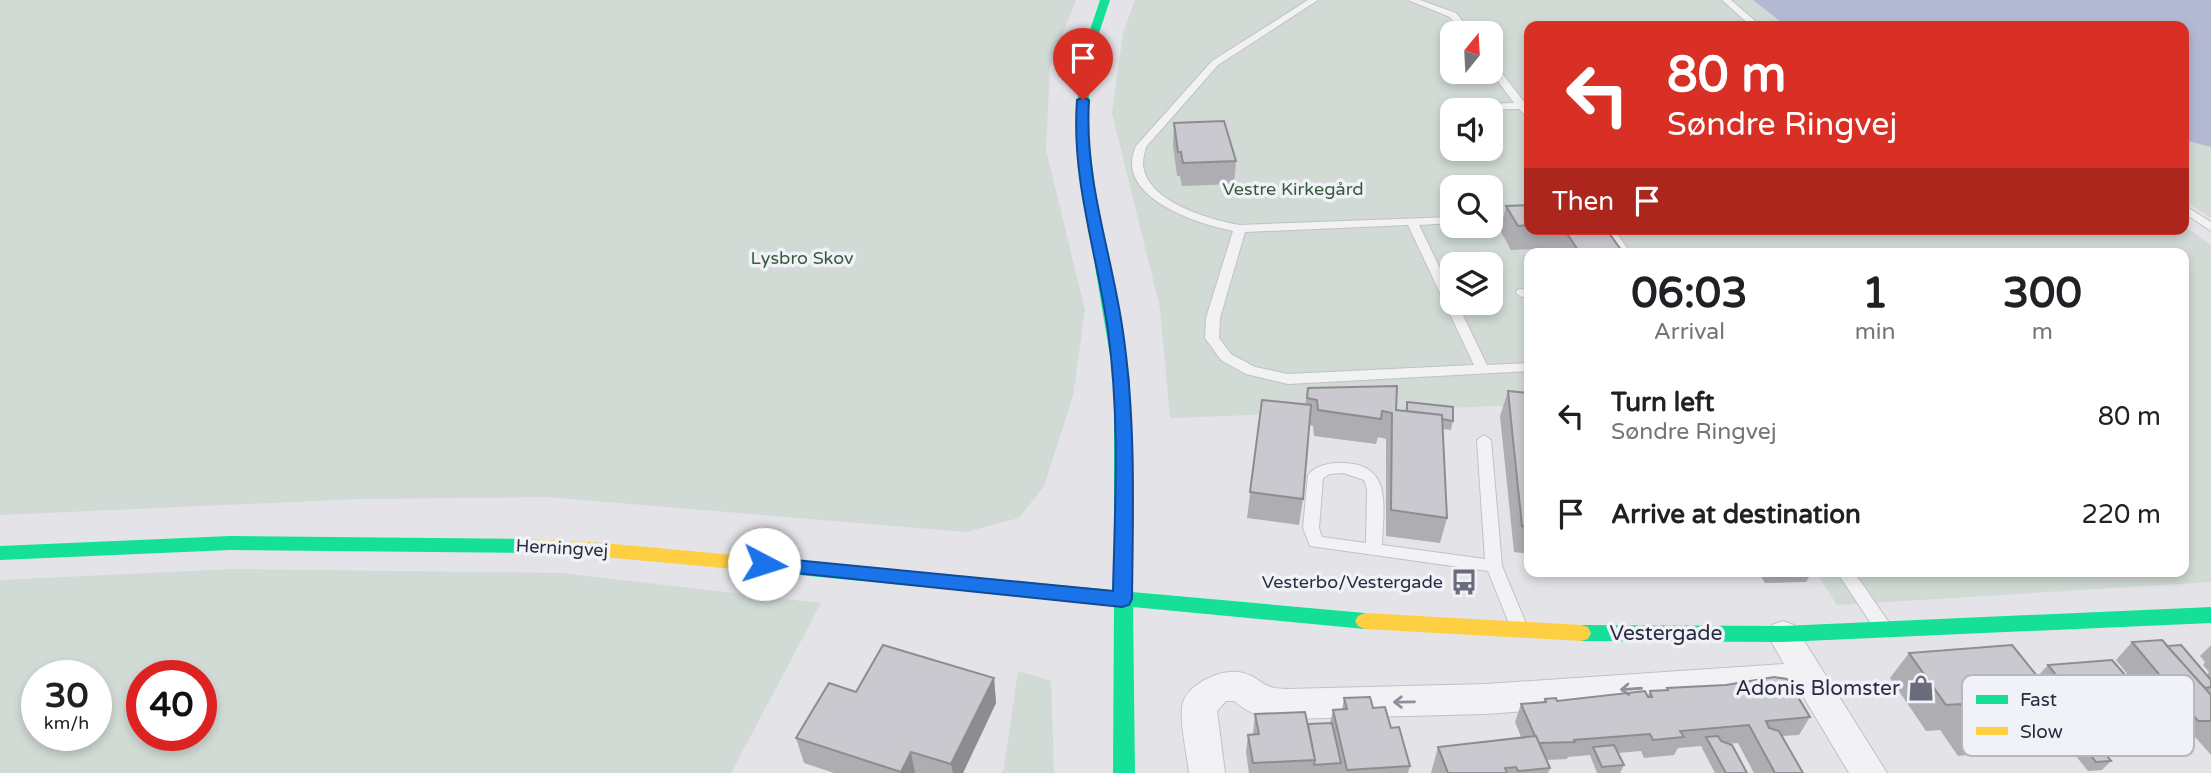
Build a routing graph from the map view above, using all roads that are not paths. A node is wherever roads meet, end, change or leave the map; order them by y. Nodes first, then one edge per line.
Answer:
1 (1105, 0) edge
2 (1314, 0) edge
3 (1412, 0) edge
4 (1726, 0) edge
5 (1458, 21) edge
6 (1750, 21) edge
7 (1503, 81) edge
8 (1522, 106) junction
9 (1503, 107) edge
10 (1524, 109) edge
11 (2189, 212) edge
12 (1524, 217) edge
13 (1503, 218) edge
14 (1440, 221) edge
15 (1412, 222) junction
16 (2211, 227) edge
17 (1240, 229) junction
18 (1524, 367) edge
19 (1483, 370) junction
20 (1484, 440) dead end
21 (1374, 549) junction
22 (0, 553) edge
23 (1494, 566) junction
24 (1848, 577) edge
25 (1122, 599) junction
26 (2211, 615) edge
27 (1519, 630) junction
28 (1885, 631) junction
29 (1783, 635) junction
30 (1808, 676) junction
31 (1124, 773) edge
32 (1207, 773) edge
33 (1869, 773) edge

1 - 25 street
2 - 17 lane
3 - 5 lane
4 - 6 lane
7 - 8 lane
8 - 9 lane
8 - 10 lane
11 - 16 lane
12 - 13 lane
14 - 15 lane
15 - 17 lane
15 - 19 lane
17 - 19 lane
18 - 19 lane
20 - 23 lane
21 - 21 lane
21 - 23 lane
22 - 25 street, Herningvej
23 - 27 lane
24 - 28 lane
25 - 27 street, Vestergade
25 - 31 street
26 - 28 street, Vestergade
27 - 29 street, Vestergade
28 - 29 street, Vestergade
29 - 30 street
30 -> 32 street
30 - 33 street

